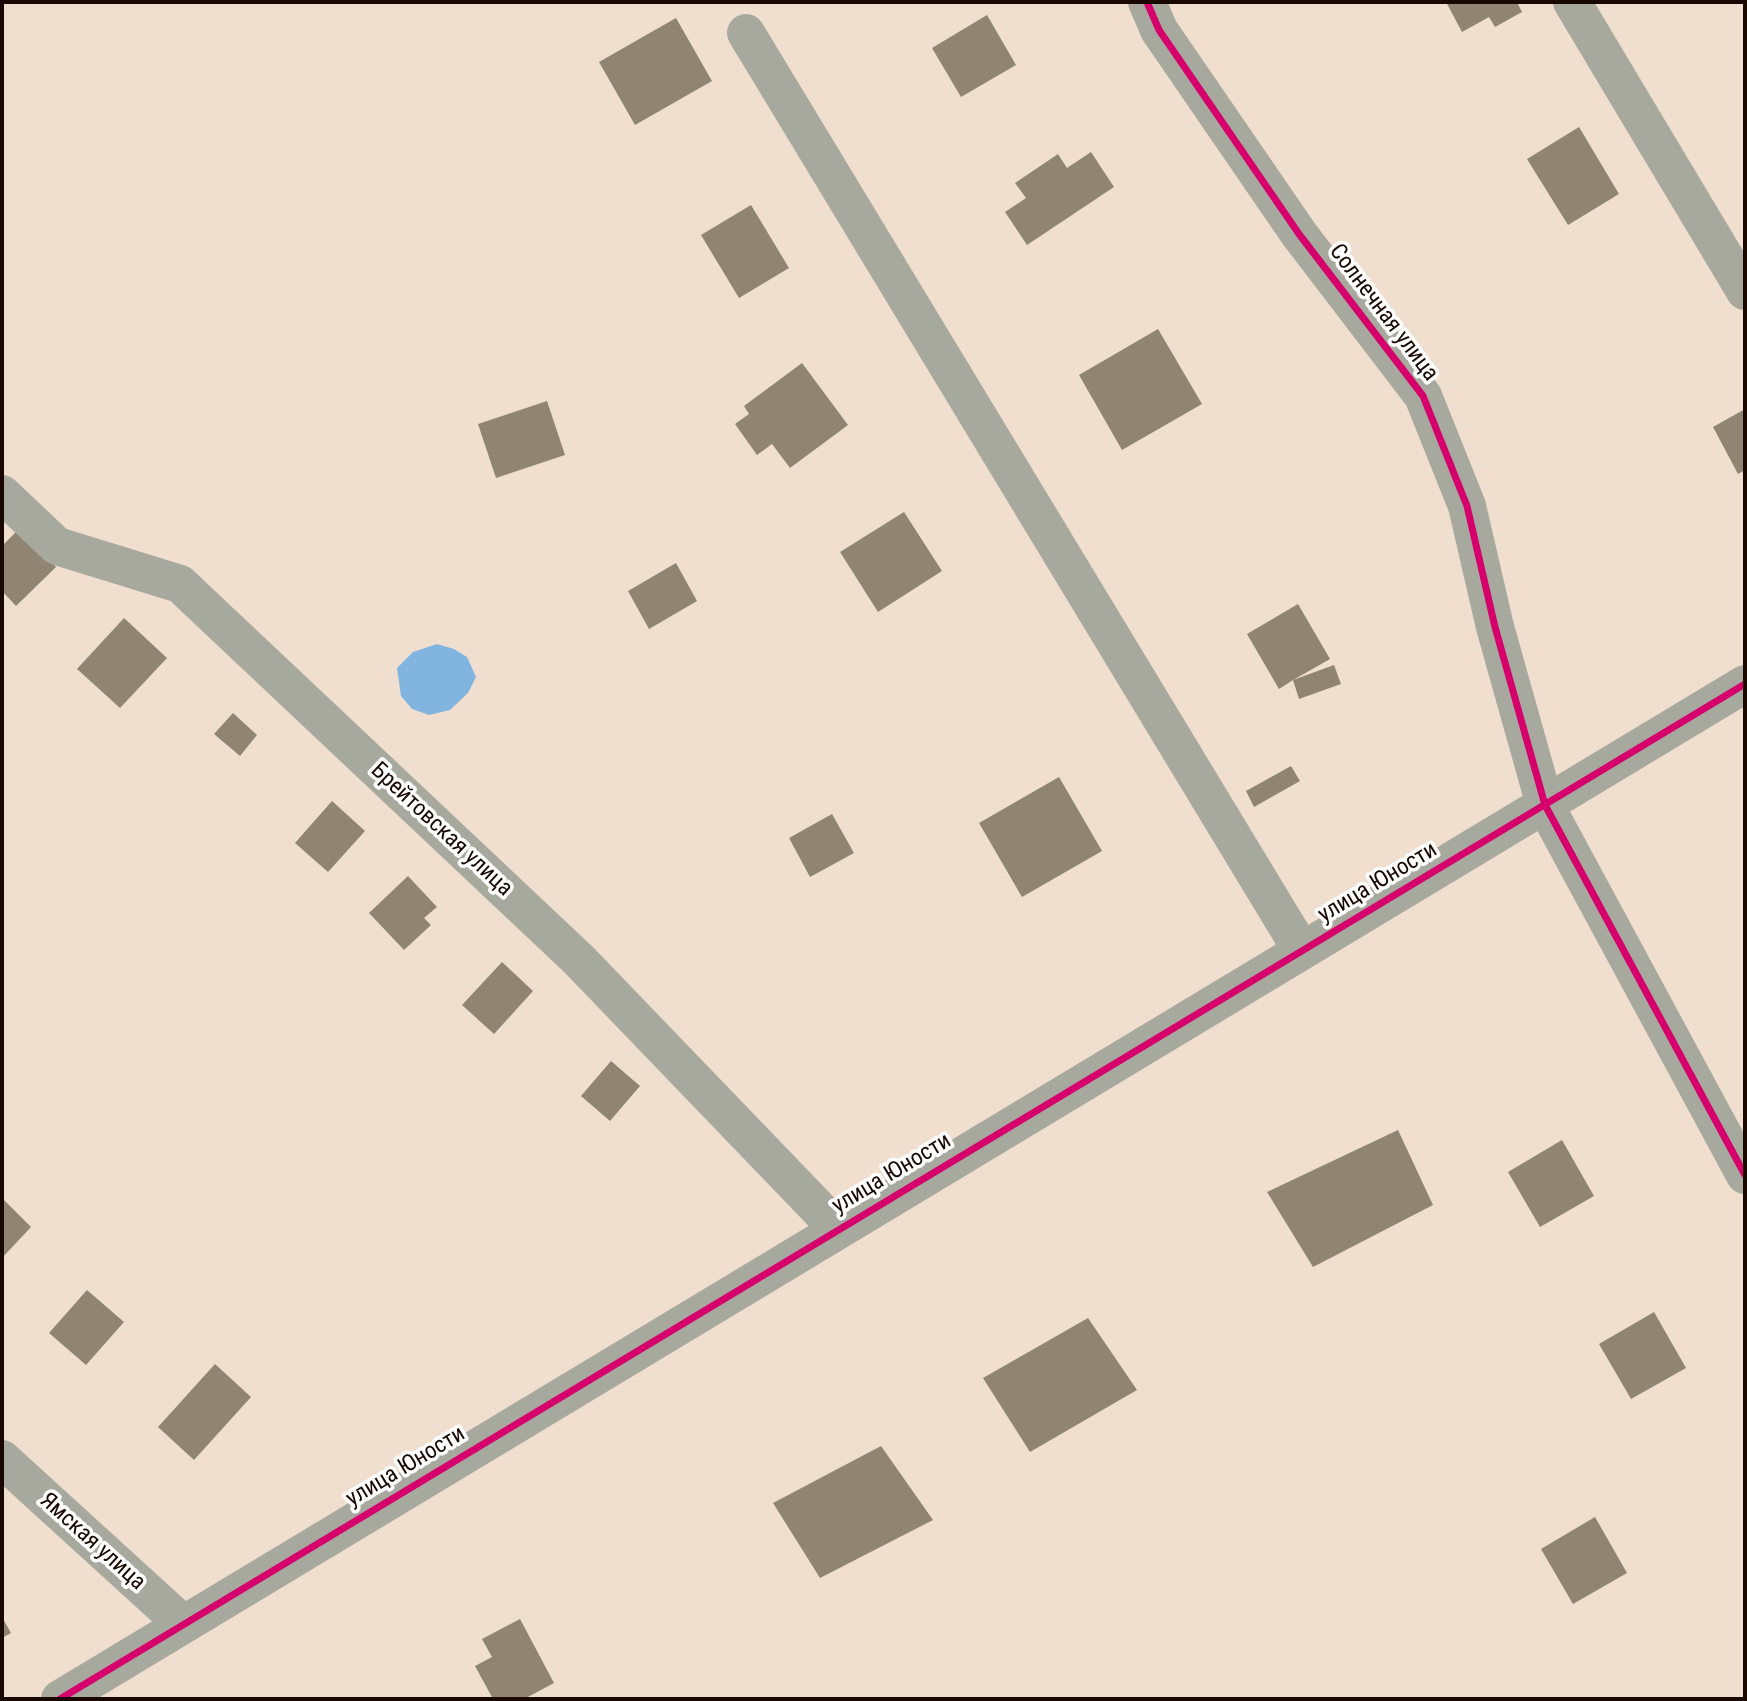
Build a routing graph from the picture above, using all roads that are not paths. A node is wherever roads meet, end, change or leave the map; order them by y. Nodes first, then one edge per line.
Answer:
1 (1147, 2) edge
2 (1572, 2) edge
3 (746, 33) dead end
4 (1745, 291) edge
5 (2, 494) edge
6 (1745, 684) edge
7 (1545, 805) junction
8 (1303, 951) junction
9 (1745, 1175) edge
10 (838, 1229) junction
11 (2, 1459) edge
12 (183, 1624) junction
13 (60, 1699) edge

1 - 7 street, Солнечная улица
2 - 4 street
3 - 8 street
5 - 10 street, Брейтовская улица
6 - 7 street, улица Юности
7 - 8 street, улица Юности
7 - 9 street, Солнечная улица
8 - 10 street, улица Юности
10 - 12 street, улица Юности
11 - 12 street, Ямская улица
12 - 13 street, улица Юности

